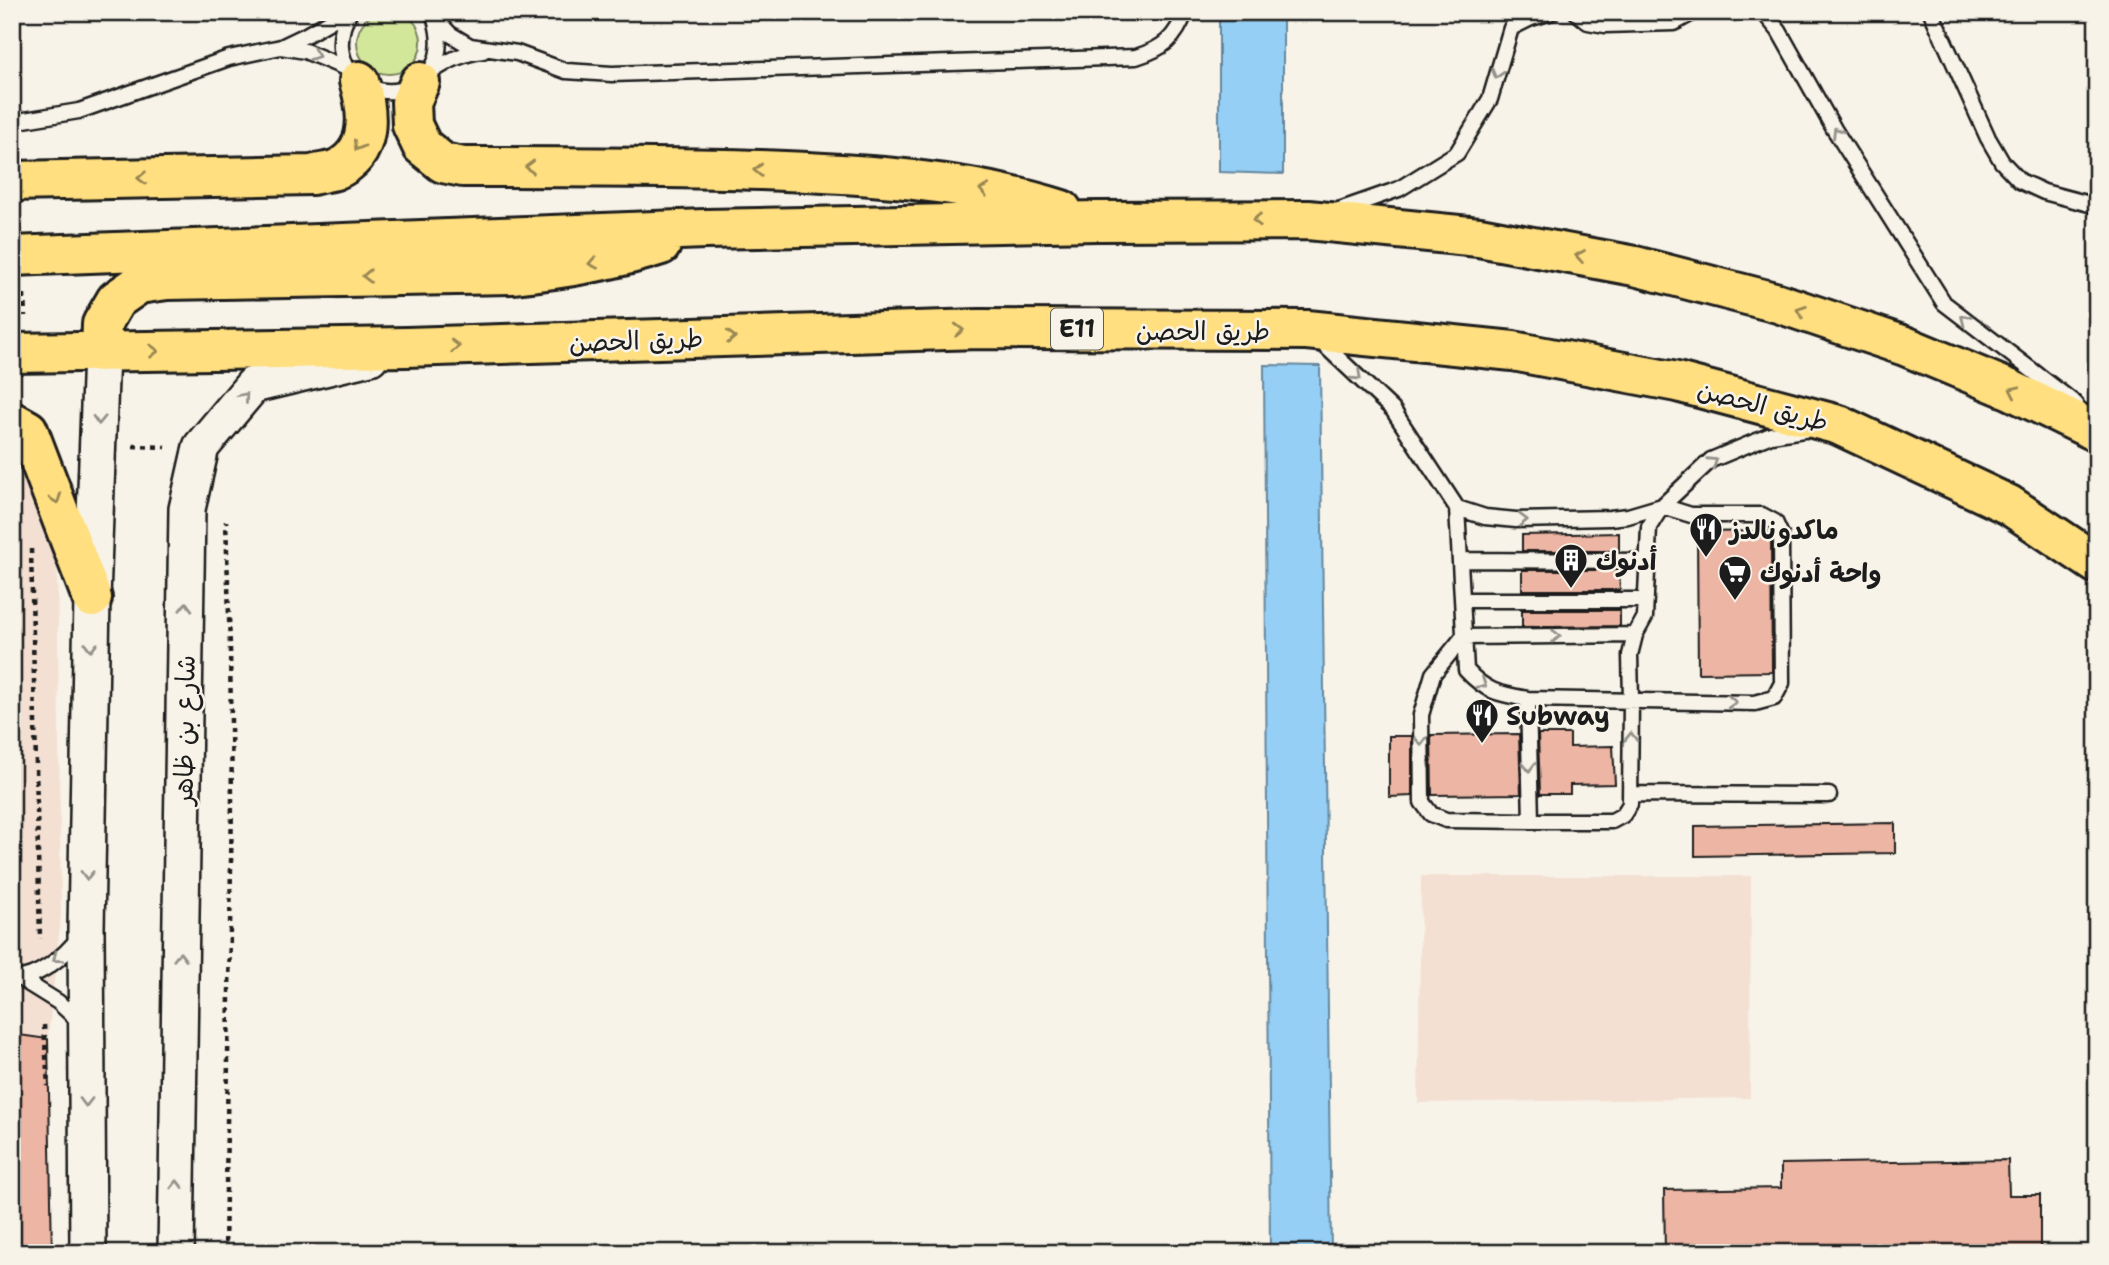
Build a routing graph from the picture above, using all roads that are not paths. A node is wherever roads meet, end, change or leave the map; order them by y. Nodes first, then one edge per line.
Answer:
1 (348, 12) edge
2 (1185, 12) edge
3 (1510, 12) edge
4 (1552, 12) edge
5 (1576, 12) edge
6 (1693, 12) edge
7 (1763, 12) edge
8 (1931, 12) edge
9 (432, 15) edge
10 (1511, 28) junction
11 (281, 47) junction
12 (492, 50) junction
13 (354, 75) junction
14 (425, 77) junction
15 (12, 122) edge
16 (12, 181) edge
17 (2097, 206) edge
18 (1308, 220) junction
19 (1097, 221) junction
20 (705, 229) junction
21 (18, 256) edge
22 (1307, 330) junction
23 (406, 347) junction
24 (101, 352) junction
25 (19, 353) edge
26 (2097, 420) edge
27 (12, 421) edge
28 (1839, 425) junction
29 (2097, 432) edge
30 (1662, 506) junction
31 (1457, 508) junction
32 (1461, 560) junction
33 (1647, 561) junction
34 (2097, 564) edge
35 (92, 598) junction
36 (1462, 600) junction
37 (1646, 600) junction
38 (1635, 635) junction
39 (1463, 637) junction
40 (1528, 699) junction
41 (1631, 700) junction
42 (1630, 794) junction
43 (1829, 795) dead end
44 (1531, 821) junction
45 (86, 929) junction
46 (17, 979) edge
47 (86, 1028) junction
48 (88, 1253) edge
49 (176, 1253) edge

1 - 11 lane
1 - 13 lane
2 - 12 lane
3 - 10 lane
4 - 10 lane
5 - 6 lane
26 -> 7 lane
8 - 17 lane
9 - 12 lane
9 - 14 lane
10 -> 18 lane
11 -> 13 lane
11 - 15 lane
12 - 14 lane
13 - 14 lane
13 -> 16 main road
19 -> 14 main road
18 -> 19 main road
29 -> 18 main road
19 - 20 main road
20 - 21 main road
20 -> 24 main road
23 -> 22 main road, طريق الحصن / E11
22 - 28 main road, طريق الحصن / E11
22 -> 31 lane
24 -> 23 main road, طريق الحصن / E11
49 -> 23 street, شارع بن ظاهر
24 - 25 main road, طريق الحصن / E11
24 -> 35 street
27 -> 35 main road
30 -> 28 lane
28 - 34 main road, طريق الحصن / E11
31 -> 30 lane
30 - 33 lane
41 -> 30 lane
31 - 32 lane
32 - 33 lane
32 - 36 lane
33 - 37 lane
35 -> 45 street
36 - 37 lane
36 - 39 lane
37 - 38 lane
39 -> 38 lane
38 - 41 lane
39 -> 40 lane
39 -> 44 lane
40 - 41 lane
40 -> 44 lane
42 -> 41 lane
42 - 43 lane
42 - 44 lane
45 -> 46 lane
45 - 47 street
46 - 47 lane
47 -> 48 street

